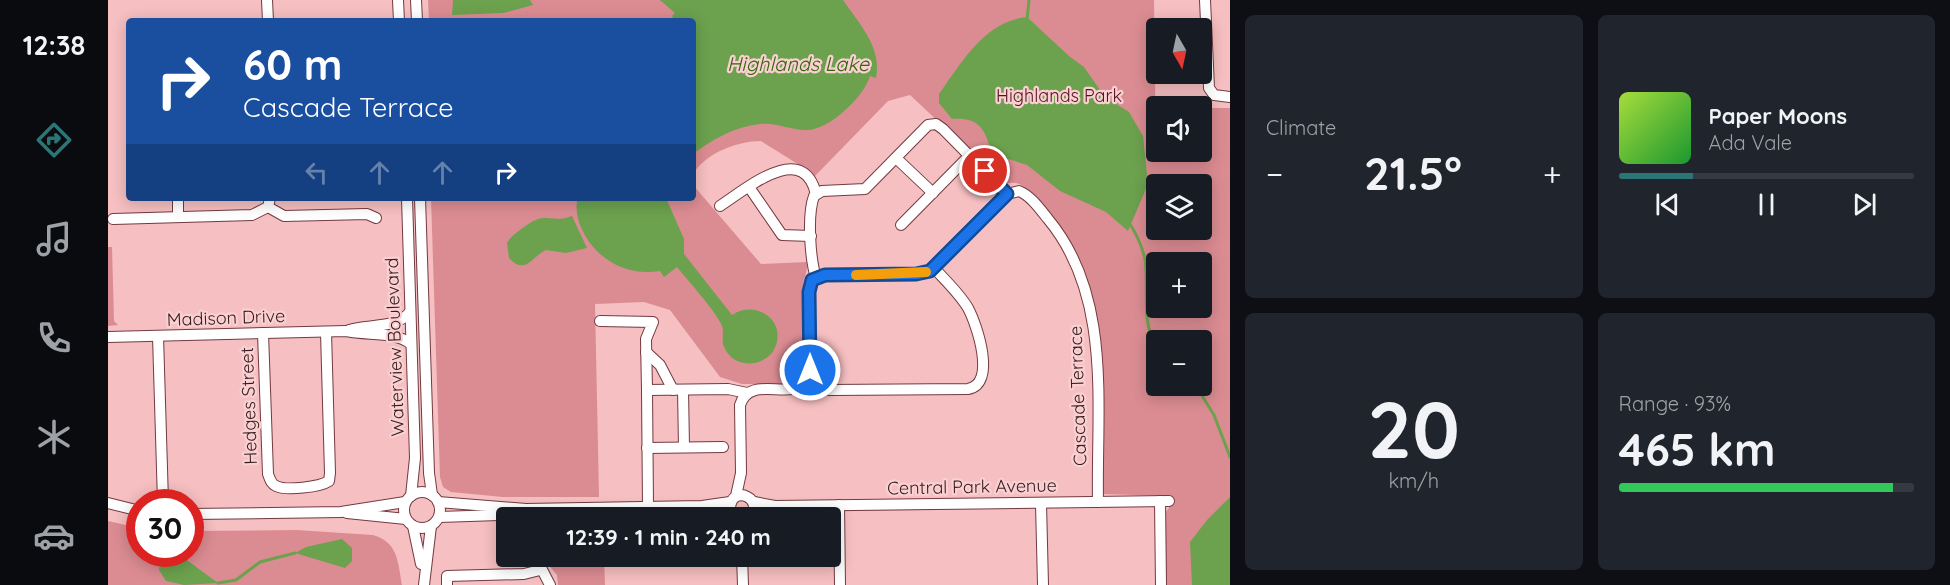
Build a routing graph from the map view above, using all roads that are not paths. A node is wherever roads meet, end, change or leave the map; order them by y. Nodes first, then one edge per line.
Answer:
1 (267, 0) edge
2 (398, 0) edge
3 (416, 0) edge
4 (1205, 0) edge
5 (267, 18) edge
6 (399, 18) edge
7 (417, 18) edge
8 (1205, 18) edge
9 (1209, 84) edge
10 (1230, 97) edge
11 (970, 155) junction
12 (896, 158) junction
13 (749, 187) junction
14 (933, 193) junction
15 (816, 194) junction
16 (1007, 194) junction
17 (178, 201) edge
18 (407, 201) edge
19 (420, 201) edge
20 (269, 202) edge
21 (720, 206) dead end
22 (178, 217) junction
23 (376, 218) dead end
24 (112, 219) dead end
25 (901, 225) dead end
26 (811, 236) junction
27 (934, 268) junction
28 (816, 278) junction
29 (410, 312) junction
30 (600, 321) dead end
31 (346, 331) junction
32 (326, 332) junction
33 (263, 333) junction
34 (158, 336) junction
35 (108, 338) edge
36 (411, 344) junction
37 (646, 352) junction
38 (807, 382) junction
39 (647, 390) junction
40 (678, 390) junction
41 (747, 393) junction
42 (684, 447) junction
43 (723, 447) dead end
44 (647, 448) junction
45 (163, 489) edge
46 (408, 499) junction
47 (435, 499) junction
48 (1098, 502) junction
49 (108, 503) edge
50 (1041, 503) junction
51 (839, 505) junction
52 (496, 507) edge
53 (648, 507) joint
54 (742, 507) edge
55 (126, 508) edge
56 (341, 512) junction
57 (204, 514) edge
58 (496, 515) edge
59 (439, 517) junction
60 (409, 523) junction
61 (431, 526) junction
62 (539, 567) edge
63 (742, 567) edge
64 (540, 570) junction
65 (447, 580) edge
66 (424, 584) edge
67 (550, 585) edge
68 (743, 585) edge
69 (840, 585) edge
70 (1043, 585) edge
71 (1161, 585) edge

1 - 5 street
2 - 6 street
3 - 7 street
4 - 8 street
9 - 10 street
11 - 12 street
11 - 14 street
11 - 16 street
12 - 14 street
12 - 15 street
13 - 15 street
13 - 21 street
13 - 26 street
14 - 25 street
15 - 26 street
16 - 27 street
16 - 48 street, Cascade Terrace
17 - 22 street
18 - 29 street, Waterview Boulevard
19 - 47 street, Waterview Boulevard
20 - 22 street
20 - 23 street
22 - 24 street
26 - 28 street
27 - 28 street
27 - 38 street
28 - 38 street
29 - 31 street, Madison Drive
29 - 36 street, Waterview Boulevard
30 - 37 street
31 - 32 street, Madison Drive
31 - 36 street, Madison Drive
32 - 33 street, Madison Drive
32 - 33 street, Hedges Street
33 - 34 street, Madison Drive
34 - 35 street, Madison Drive
34 - 45 street
36 - 46 street, Waterview Boulevard
37 - 39 street
37 - 40 street
38 - 41 street
39 - 40 street
39 - 44 street
40 - 41 street
40 - 42 street
41 - 54 street
42 - 43 street
42 - 44 street
44 - 53 street
46 - 47 street
46 - 56 street
46 - 60 street
47 - 52 street, Central Park Avenue
47 - 59 street
48 - 50 street, Central Park Avenue
48 - 71 street, Central Park Avenue
49 - 55 street
50 - 51 street, Central Park Avenue
50 - 70 street
51 - 54 street, Central Park Avenue
51 - 69 street
53 - 54 street, Central Park Avenue
56 - 57 street
56 - 60 street
58 - 59 street, Central Park Avenue
59 - 61 street
60 - 61 street
60 - 66 street
61 - 66 street
62 - 64 street
63 - 68 street
64 - 65 street
64 - 67 street

